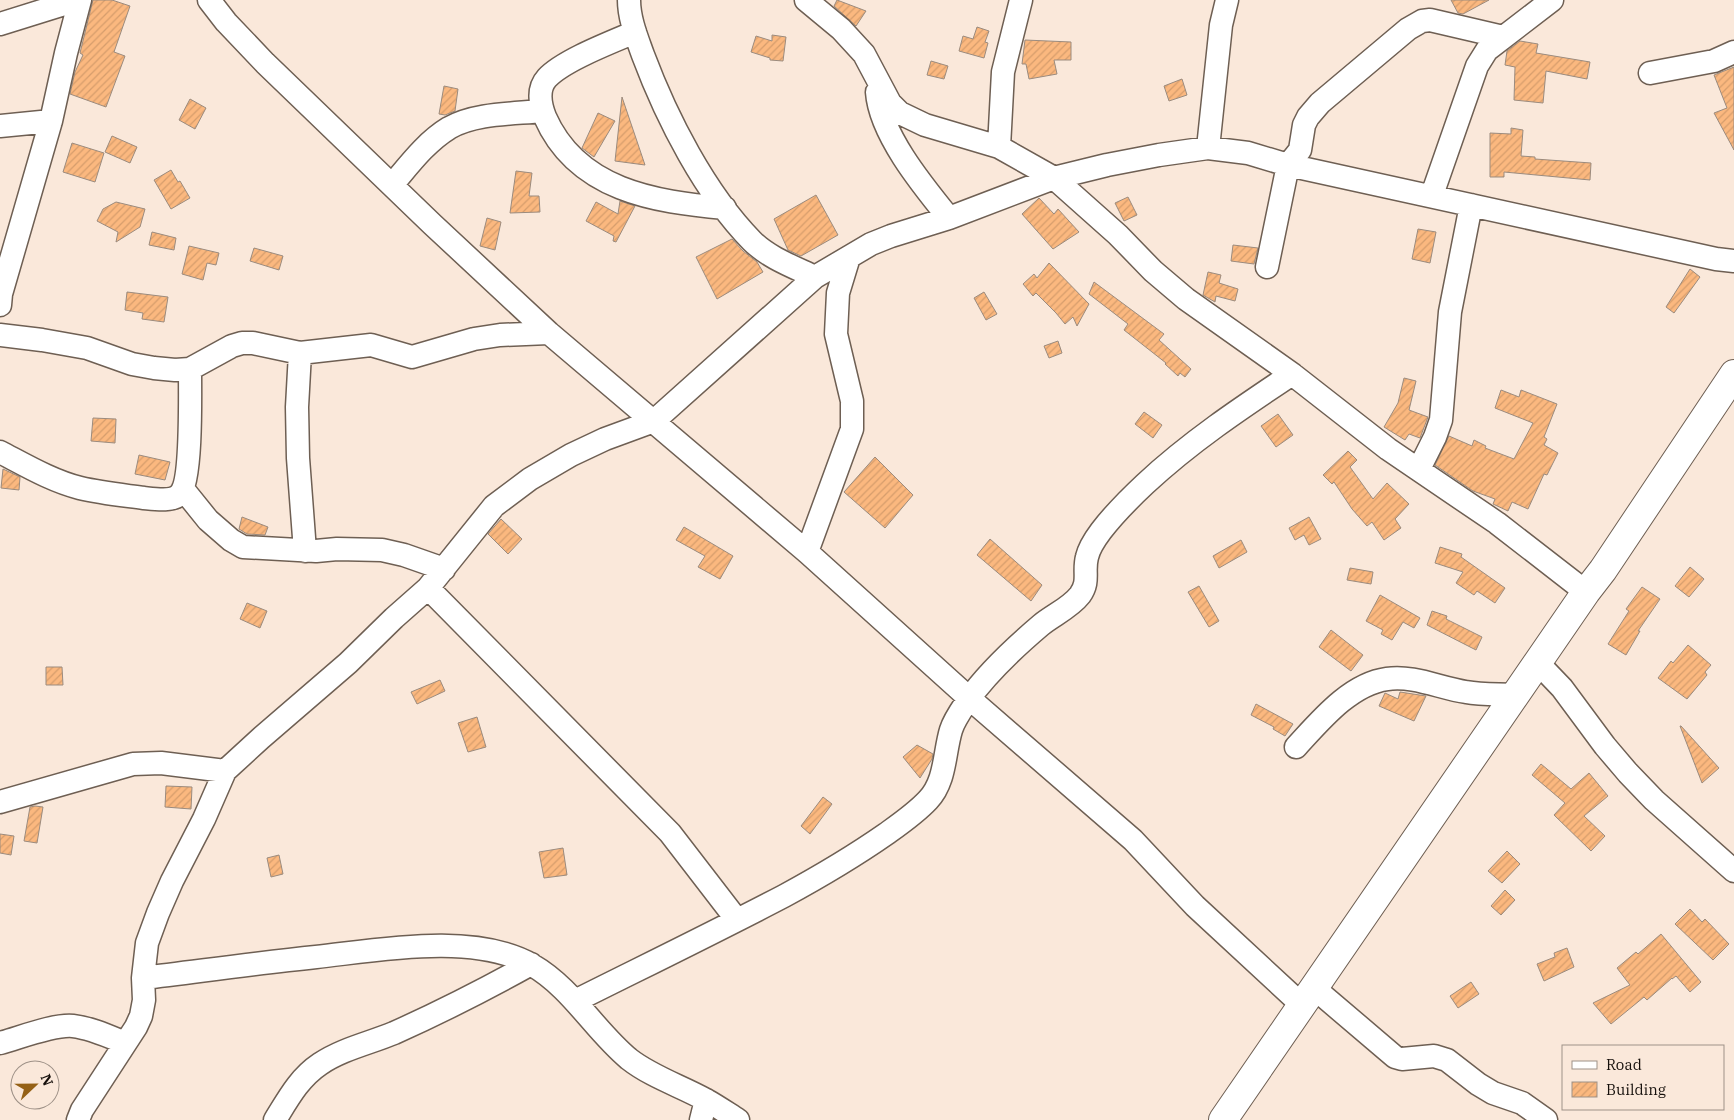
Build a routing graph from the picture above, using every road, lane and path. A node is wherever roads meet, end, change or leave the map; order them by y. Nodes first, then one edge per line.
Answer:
1 (78, 0) edge
2 (209, 0) edge
3 (629, 0) edge
4 (806, 0) edge
5 (1021, 0) edge
6 (1227, 0) edge
7 (1552, 0) edge
8 (0, 24) edge
9 (635, 32) junction
10 (1503, 37) junction
11 (1734, 52) edge
12 (1650, 73) dead end
13 (876, 76) junction
14 (542, 111) junction
15 (51, 121) junction
16 (0, 126) edge
17 (998, 146) junction
18 (1208, 148) junction
19 (1288, 165) junction
20 (1054, 178) junction
21 (392, 185) junction
22 (1432, 196) junction
23 (1471, 205) junction
24 (724, 208) junction
25 (949, 218) junction
26 (849, 257) junction
27 (1734, 260) edge
28 (1267, 267) dead end
29 (815, 277) junction
30 (0, 305) edge
31 (549, 334) junction
32 (0, 335) edge
33 (300, 353) junction
34 (190, 369) junction
35 (1292, 374) junction
36 (1734, 374) edge
37 (654, 421) junction
38 (0, 452) edge
39 (1418, 469) junction
40 (183, 490) junction
41 (305, 550) junction
42 (807, 552) junction
43 (444, 569) junction
44 (428, 588) junction
45 (1586, 592) junction
46 (1538, 663) junction
47 (1516, 695) junction
48 (969, 698) junction
49 (1296, 747) dead end
50 (225, 771) junction
51 (0, 802) edge
52 (1734, 871) edge
53 (737, 920) junction
54 (531, 964) junction
55 (143, 978) junction
56 (1308, 997) junction
57 (575, 1001) junction
58 (125, 1043) junction
59 (0, 1044) edge
60 (704, 1110) edge
61 (78, 1120) edge
62 (275, 1120) edge
63 (738, 1120) edge
64 (1223, 1120) edge
65 (1546, 1120) edge

1 - 8 street
1 - 15 street
2 - 21 street
3 - 9 street
4 - 13 street
5 - 17 street
6 - 18 street
7 - 10 street
9 - 14 street
9 - 24 street
10 - 19 street
10 - 22 street
11 - 12 street
13 - 17 street
13 - 25 street
14 - 21 street
14 - 24 street
15 - 16 street
15 - 30 street
17 - 20 street
18 - 19 street
18 - 20 street
19 - 22 street
19 - 28 street
20 - 25 street
20 - 35 street
21 - 31 street
22 - 23 street
23 - 27 street
23 - 39 street
24 - 29 street
25 - 26 street
26 - 29 street
26 - 42 street
29 - 37 street
31 - 33 street
31 - 37 street
32 - 34 street
33 - 34 street
33 - 41 street
34 - 40 street
35 - 39 street
35 - 48 street
36 - 45 main road
37 - 42 street
37 - 43 street
38 - 40 street
39 - 45 street
40 - 41 street
41 - 43 street
42 - 48 street
43 - 44 street
44 - 50 street
44 - 53 street
45 - 46 main road
46 - 47 main road
46 - 52 street
47 - 49 street
47 - 56 main road
48 - 53 street
48 - 56 street
50 - 51 street
50 - 55 street
53 - 57 street
54 - 55 street
54 - 57 street
54 - 62 street
55 - 58 street
56 - 64 main road
56 - 65 street
57 - 60 street
58 - 59 street
58 - 61 street
60 - 63 street

